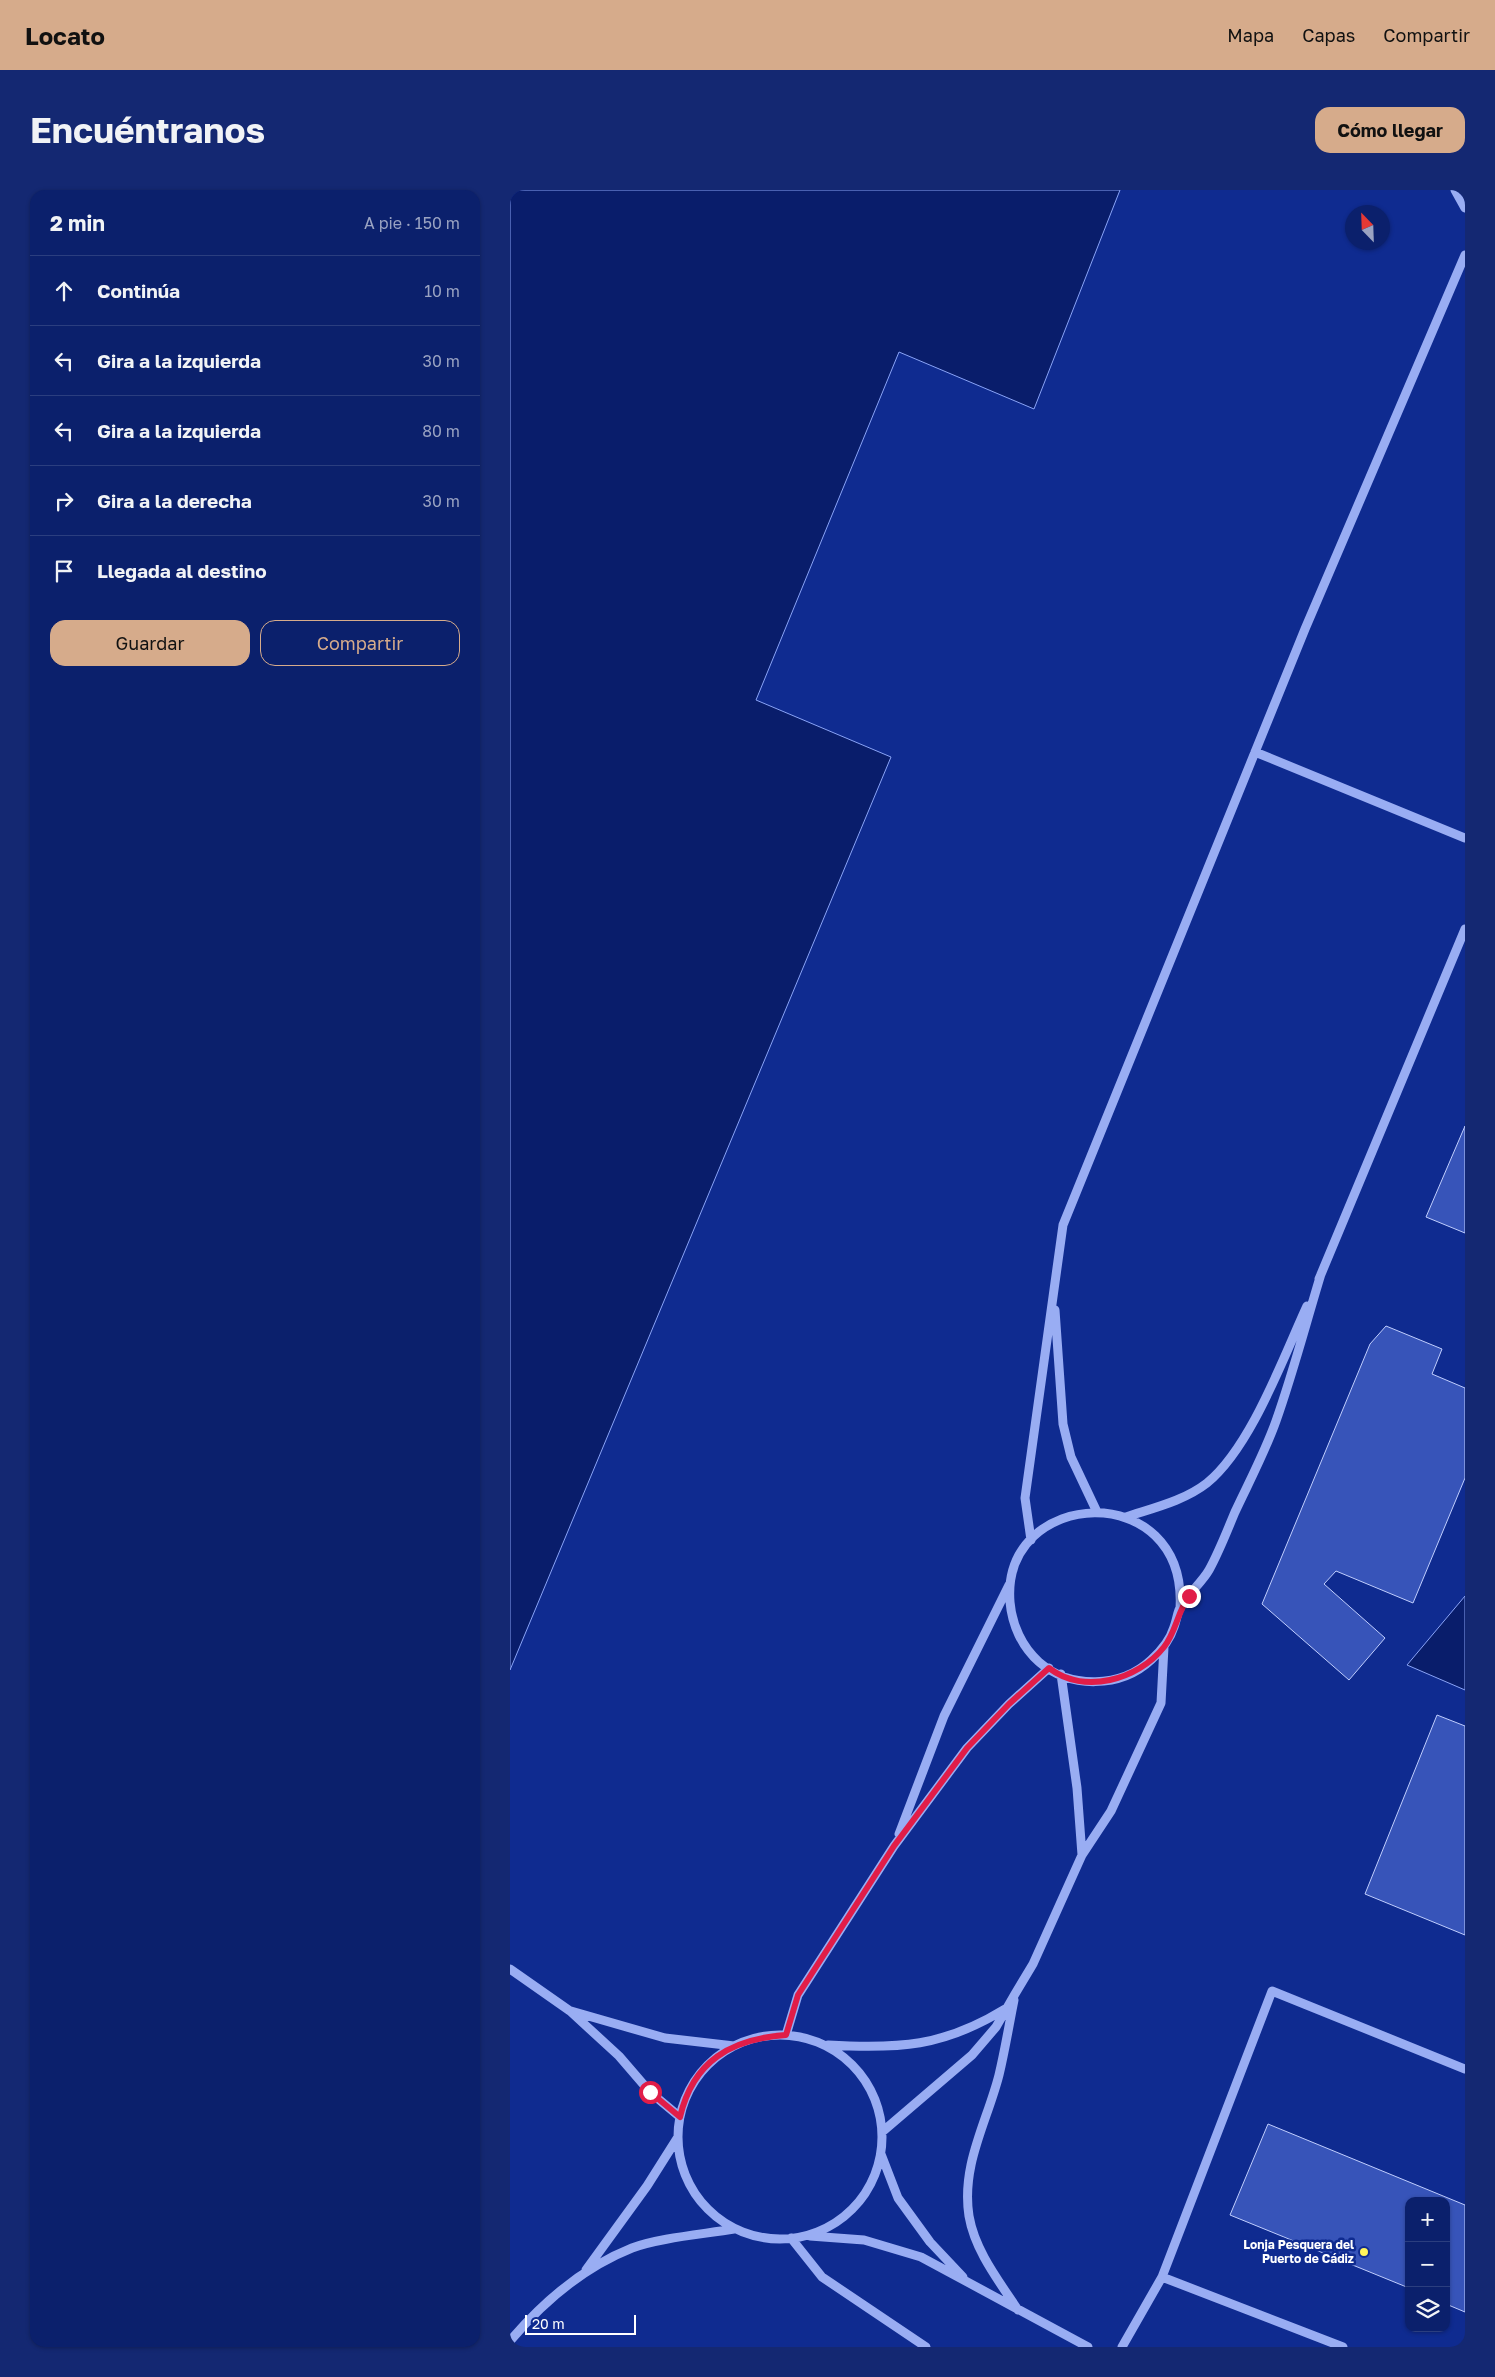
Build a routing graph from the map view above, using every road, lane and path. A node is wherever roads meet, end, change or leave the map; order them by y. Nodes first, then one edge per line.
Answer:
1 (1455, 190) edge
2 (1465, 208) edge
3 (1465, 255) edge
4 (1255, 752) junction
5 (1465, 838) edge
6 (1465, 929) edge
7 (1322, 1274) junction
8 (1053, 1287) junction
9 (1097, 1512) junction
10 (1126, 1518) junction
11 (1031, 1540) junction
12 (1011, 1580) junction
13 (1180, 1609) junction
14 (1164, 1647) junction
15 (1049, 1668) junction
16 (1061, 1674) junction
17 (894, 1846) junction
18 (1082, 1855) junction
19 (510, 1969) edge
20 (1015, 1994) junction
21 (1007, 2007) junction
22 (570, 2011) junction
23 (786, 2035) junction
24 (822, 2045) junction
25 (734, 2046) junction
26 (1465, 2069) edge
27 (680, 2117) junction
28 (882, 2132) junction
29 (678, 2135) junction
30 (881, 2152) junction
31 (734, 2229) junction
32 (808, 2236) junction
33 (791, 2238) junction
34 (584, 2272) junction
35 (1162, 2277) junction
36 (969, 2282) junction
37 (1018, 2310) junction
38 (510, 2341) edge
39 (926, 2347) edge
40 (1088, 2347) edge
41 (1122, 2347) edge
42 (1343, 2347) edge

1 - 2 lane
3 - 4 lane
4 - 5 lane
4 - 8 lane
6 - 7 lane
7 - 10 lane
7 - 13 lane
8 - 9 lane
8 - 11 lane
9 - 10 lane
9 - 11 lane
10 - 13 lane
11 - 12 lane
12 - 15 lane
12 - 17 lane
13 - 14 lane
14 - 16 lane
14 - 18 lane
15 - 16 lane
15 - 17 lane
16 - 18 lane
17 - 23 lane
18 - 20 lane
19 - 22 lane
20 - 21 lane
20 - 37 lane
21 - 24 lane
21 - 28 lane
22 - 25 lane
22 - 27 lane
23 - 24 lane
23 - 25 lane
24 - 28 lane
25 - 27 lane
26 - 35 lane
27 - 29 lane
28 - 30 lane
29 - 31 lane
29 - 34 lane
30 - 32 lane
30 - 36 lane
31 - 33 lane
31 - 34 lane
32 - 33 lane
32 - 36 lane
33 - 39 lane
34 - 38 lane
35 - 41 lane
35 - 42 lane
36 - 37 lane
37 - 40 lane

